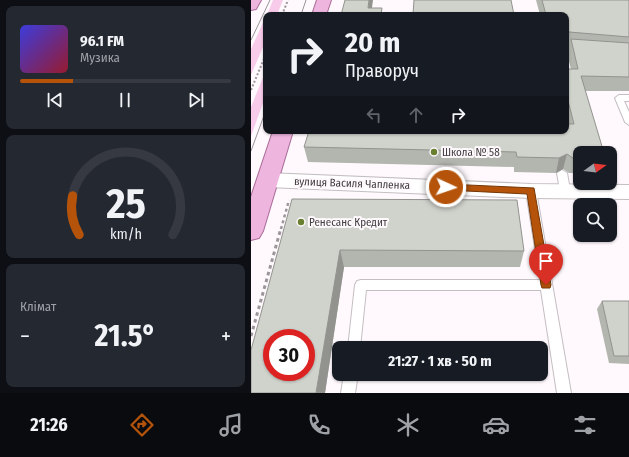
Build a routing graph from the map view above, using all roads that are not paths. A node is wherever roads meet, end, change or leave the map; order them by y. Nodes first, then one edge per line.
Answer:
1 (254, 0) edge
2 (324, 0) edge
3 (251, 6) edge
4 (320, 12) edge
5 (629, 98) edge
6 (629, 122) edge
7 (282, 134) edge
8 (259, 180) edge
9 (531, 190) junction
10 (629, 192) edge
11 (251, 231) edge
12 (546, 285) junction
13 (355, 341) edge
14 (350, 381) edge
15 (349, 393) edge
16 (564, 393) edge

1 - 3 main road
2 - 4 main road
5 - 6 lane
7 - 8 main road
8 - 9 street, вулиця Василя Чапленка
8 - 11 main road
9 - 10 street, вулиця Василя Чапленка
9 - 12 lane
12 - 13 lane
12 - 16 lane
14 - 15 lane

